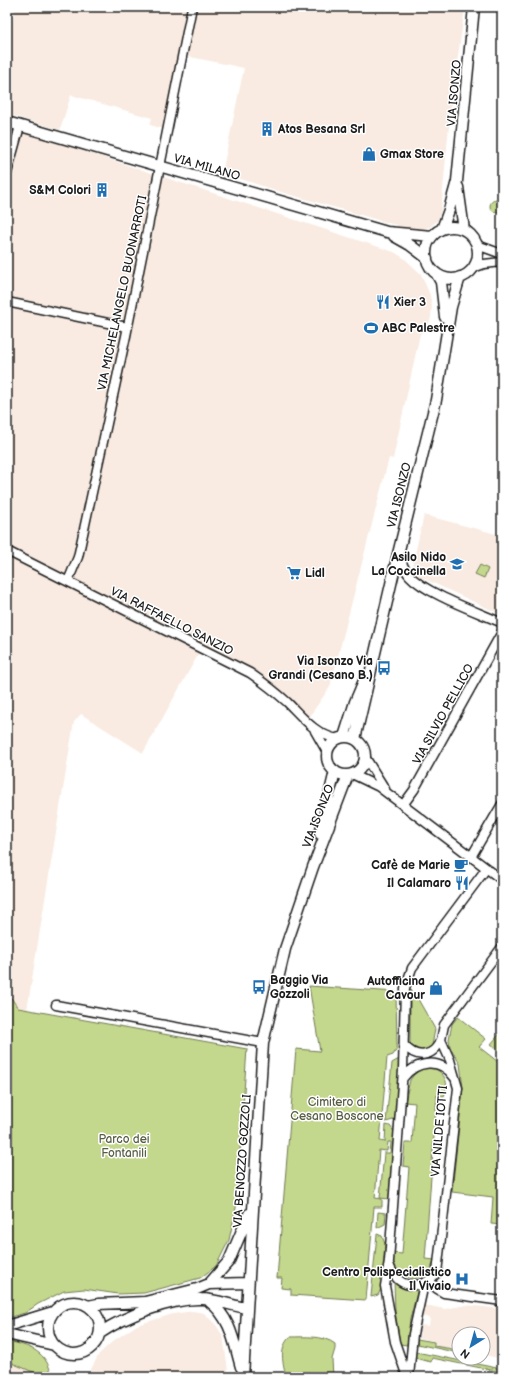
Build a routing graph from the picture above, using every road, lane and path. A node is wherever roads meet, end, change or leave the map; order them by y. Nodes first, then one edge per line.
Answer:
1 (192, 7) edge
2 (474, 7) edge
3 (7, 122) edge
4 (20, 126) junction
5 (160, 166) junction
6 (7, 173) edge
7 (457, 181) junction
8 (442, 229) junction
9 (464, 230) junction
10 (386, 232) junction
11 (432, 236) junction
12 (477, 245) junction
13 (502, 254) edge
14 (427, 258) junction
15 (502, 262) edge
16 (472, 268) junction
17 (436, 273) junction
18 (460, 277) junction
19 (7, 302) edge
20 (127, 327) junction
21 (446, 338) junction
22 (7, 551) edge
23 (398, 554) junction
24 (68, 581) junction
25 (502, 623) edge
26 (502, 632) edge
27 (373, 657) junction
28 (315, 730) junction
29 (341, 738) junction
30 (355, 739) junction
31 (327, 752) junction
32 (365, 757) junction
33 (335, 771) junction
34 (350, 774) junction
35 (388, 794) junction
36 (502, 804) edge
37 (403, 805) junction
38 (471, 857) junction
39 (313, 867) junction
40 (486, 869) junction
41 (502, 880) edge
42 (502, 947) edge
43 (285, 949) joint
44 (56, 1005) dead end
45 (441, 1040) junction
46 (263, 1043) junction
47 (404, 1046) junction
48 (403, 1078) junction
49 (456, 1081) junction
50 (252, 1204) junction
51 (389, 1261) junction
52 (427, 1282) junction
53 (248, 1283) junction
54 (209, 1284) junction
55 (207, 1300) junction
56 (502, 1301) edge
57 (88, 1306) junction
58 (247, 1308) junction
59 (53, 1312) junction
60 (7, 1326) edge
61 (100, 1333) junction
62 (7, 1334) edge
63 (54, 1345) junction
64 (243, 1376) edge
65 (408, 1377) edge

1 - 5 street, VIA MICHELANGELO BUONARROTI
2 - 7 street, VIA ISONZO
3 - 4 street, VIA MILANO
4 - 5 street, VIA MILANO
4 - 6 street
5 - 10 street, VIA MILANO
5 - 20 street, VIA MICHELANGELO BUONARROTI
7 - 8 street, VIA ISONZO
7 - 9 street, VIA ISONZO
8 - 9 street
8 - 11 street
9 - 12 street
10 - 11 street, VIA MILANO
10 - 14 street, VIA MILANO
11 - 14 street
12 - 13 street
12 - 16 street
14 - 17 street
15 - 16 street
16 - 18 street
17 - 18 street
17 - 21 street, VIA ISONZO
18 - 21 street, VIA ISONZO
19 - 20 street
20 - 24 street, VIA MICHELANGELO BUONARROTI
21 - 23 street, VIA ISONZO
22 - 24 street, VIA RAFFAELLO SANZIO
23 - 25 street
23 - 27 street, VIA ISONZO
24 - 28 street, VIA RAFFAELLO SANZIO
26 - 37 street, VIA SILVIO PELLICO
27 - 29 street, VIA ISONZO
27 - 30 street, VIA ISONZO
28 - 29 street, VIA RAFFAELLO SANZIO
28 - 31 street, VIA RAFFAELLO SANZIO
29 - 30 street
29 - 31 street
30 - 32 street
31 - 33 street
32 - 34 street
32 - 35 street
33 - 34 street
33 - 39 street, VIA ISONZO
34 - 35 street
34 - 39 street, VIA ISONZO
35 - 37 street
36 - 38 street
37 - 38 street
38 - 40 street
39 - 43 street, VIA ISONZO
40 - 41 street
40 - 47 street
42 - 45 street
43 - 46 street, VIA BENOZZO GOZZOLI
44 - 46 street
45 - 47 street
45 - 49 street, VIA NILDE IOTTI
46 - 50 street, VIA BENOZZO GOZZOLI
47 - 48 street
48 - 49 street
48 - 51 street
49 - 52 street, VIA NILDE IOTTI
50 - 53 street, VIA BENOZZO GOZZOLI
50 - 54 street
51 - 52 street
51 - 65 street
52 - 56 street
52 - 65 street, VIA NILDE IOTTI
53 - 54 street
53 - 58 street, VIA BENOZZO GOZZOLI
54 - 57 street
55 - 58 street
55 - 61 street
55 - 64 street
57 - 59 street
57 - 61 street
58 - 64 street, VIA BENOZZO GOZZOLI
59 - 60 street
59 - 63 street
61 - 63 street
62 - 63 street

